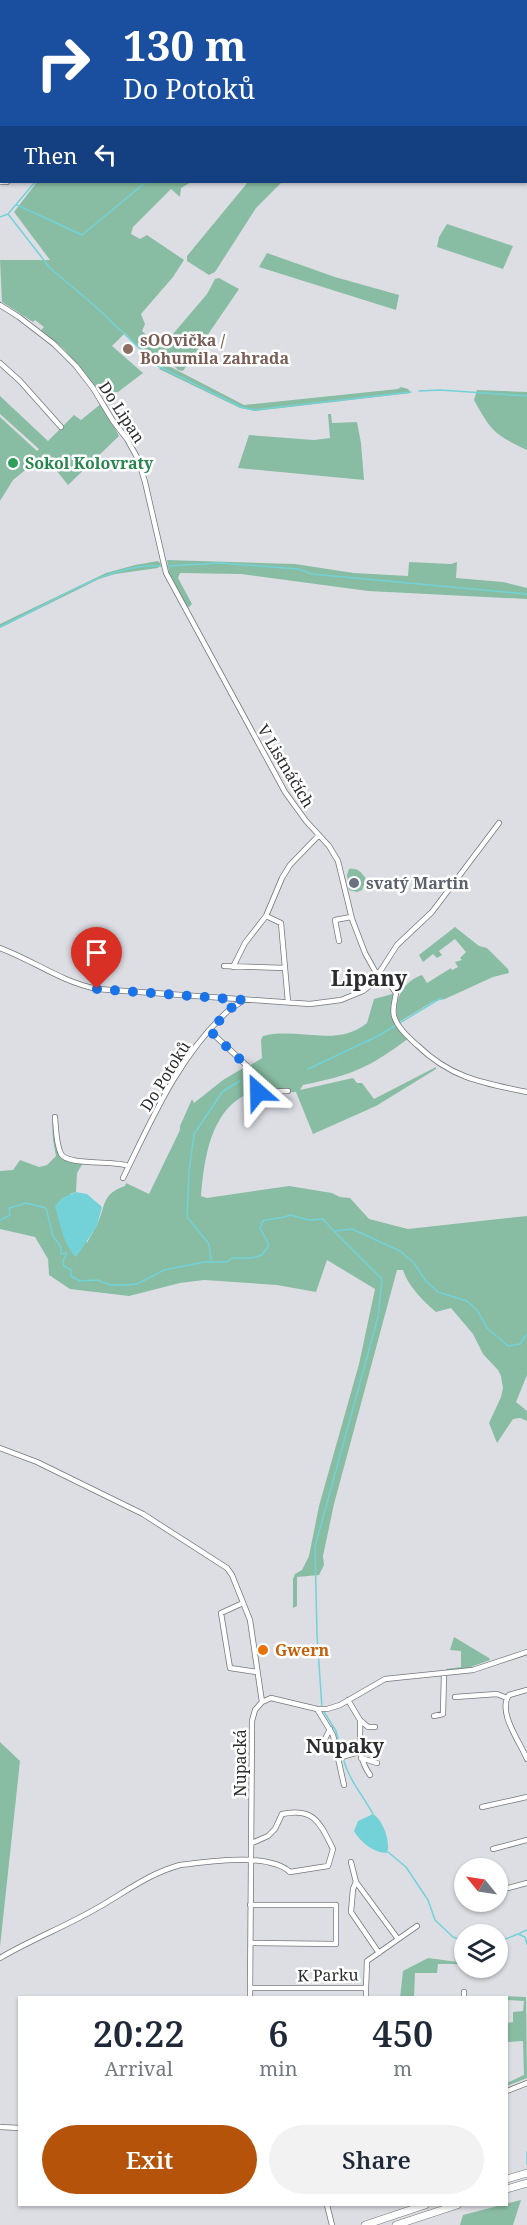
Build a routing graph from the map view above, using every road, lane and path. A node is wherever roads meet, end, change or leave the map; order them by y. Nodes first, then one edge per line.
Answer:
1 (0, 305) edge
2 (0, 363) edge
3 (61, 427) dead end
4 (165, 569) joint
5 (499, 823) dead end
6 (319, 835) junction
7 (266, 916) junction
8 (351, 916) junction
9 (339, 941) dead end
10 (0, 948) edge
11 (224, 966) dead end
12 (233, 967) junction
13 (285, 968) junction
14 (379, 975) junction
15 (244, 1000) junction
16 (288, 1002) junction
17 (210, 1031) junction
18 (288, 1091) dead end
19 (527, 1092) edge
20 (55, 1117) dead end
21 (129, 1166) junction
22 (123, 1178) dead end
23 (0, 1448) edge
24 (243, 1603) junction
25 (527, 1652) edge
26 (257, 1672) junction
27 (444, 1674) junction
28 (527, 1690) edge
29 (455, 1697) dead end
30 (507, 1698) junction
31 (348, 1700) junction
32 (262, 1702) junction
33 (319, 1709) junction
34 (434, 1716) dead end
35 (360, 1720) junction
36 (375, 1727) dead end
37 (330, 1729) junction
38 (318, 1743) dead end
39 (525, 1751) edge
40 (360, 1755) junction
41 (341, 1757) junction
42 (527, 1759) edge
43 (377, 1763) dead end
44 (370, 1775) dead end
45 (344, 1785) dead end
46 (527, 1797) edge
47 (482, 1807) dead end
48 (527, 1840) edge
49 (252, 1843) junction
50 (493, 1849) dead end
51 (252, 1860) junction
52 (351, 1862) dead end
53 (356, 1882) junction
54 (527, 1883) edge
55 (508, 1888) dead end
56 (250, 1905) junction
57 (417, 1926) dead end
58 (398, 1939) junction
59 (250, 1943) junction
60 (379, 1953) junction
61 (0, 1958) edge
62 (250, 1988) junction
63 (366, 1988) junction
64 (250, 1996) edge
65 (366, 1996) edge
66 (527, 2083) edge
67 (508, 2091) edge
68 (0, 2127) edge
69 (18, 2128) edge
70 (527, 2172) edge
71 (508, 2179) edge
72 (527, 2183) edge
73 (508, 2189) edge
74 (327, 2206) edge
75 (423, 2206) edge
76 (454, 2206) edge
77 (332, 2225) edge
78 (365, 2225) edge
79 (396, 2225) edge

1 - 4 street, Do Lipan
2 - 3 street
4 - 6 street, V Listnáčích
5 - 14 street
6 - 7 street
6 - 8 street, V Listnáčích
7 - 12 street
7 - 13 street
8 - 9 street
8 - 14 street, V Listnáčích
10 - 15 street
11 - 12 street
12 - 13 street
13 - 16 street
14 - 16 street
14 - 19 street, V Listnáčích
15 - 16 street
15 - 17 street, Do Potoků
17 - 18 street
17 - 21 street, Do Potoků
20 - 21 street
21 - 22 street, Do Potoků
23 - 24 street
24 - 26 street
24 - 26 street
25 - 27 street
26 - 32 street
27 - 31 street
27 - 34 street
28 - 30 street
29 - 30 street
30 - 39 street
31 - 33 street
31 - 35 street
32 - 33 street
32 - 49 street, Nupacká
33 - 37 street
35 - 36 street
35 - 40 street
37 - 38 street
37 - 41 street
39 - 42 street
40 - 41 street
40 - 43 street
40 - 44 street
41 - 45 street
46 - 47 street
48 - 50 street
49 - 51 street, Nupacká
49 - 51 street
51 - 56 street, Nupacká
51 - 61 street
52 - 53 street, K Parku
53 - 58 street, K Parku
53 - 60 street, K Parku
54 - 55 street
56 - 59 street, Nupacká
56 - 59 street
57 - 58 street, K Parku
58 - 60 street, K Parku
59 - 62 street, Nupacká
60 - 63 street, K Parku
62 - 63 street, K Parku
62 - 64 street, Nupacká
63 - 65 street
66 - 67 street
68 - 69 street
70 - 71 highway
72 - 73 highway
74 - 77 street
75 - 78 highway
76 - 79 highway

